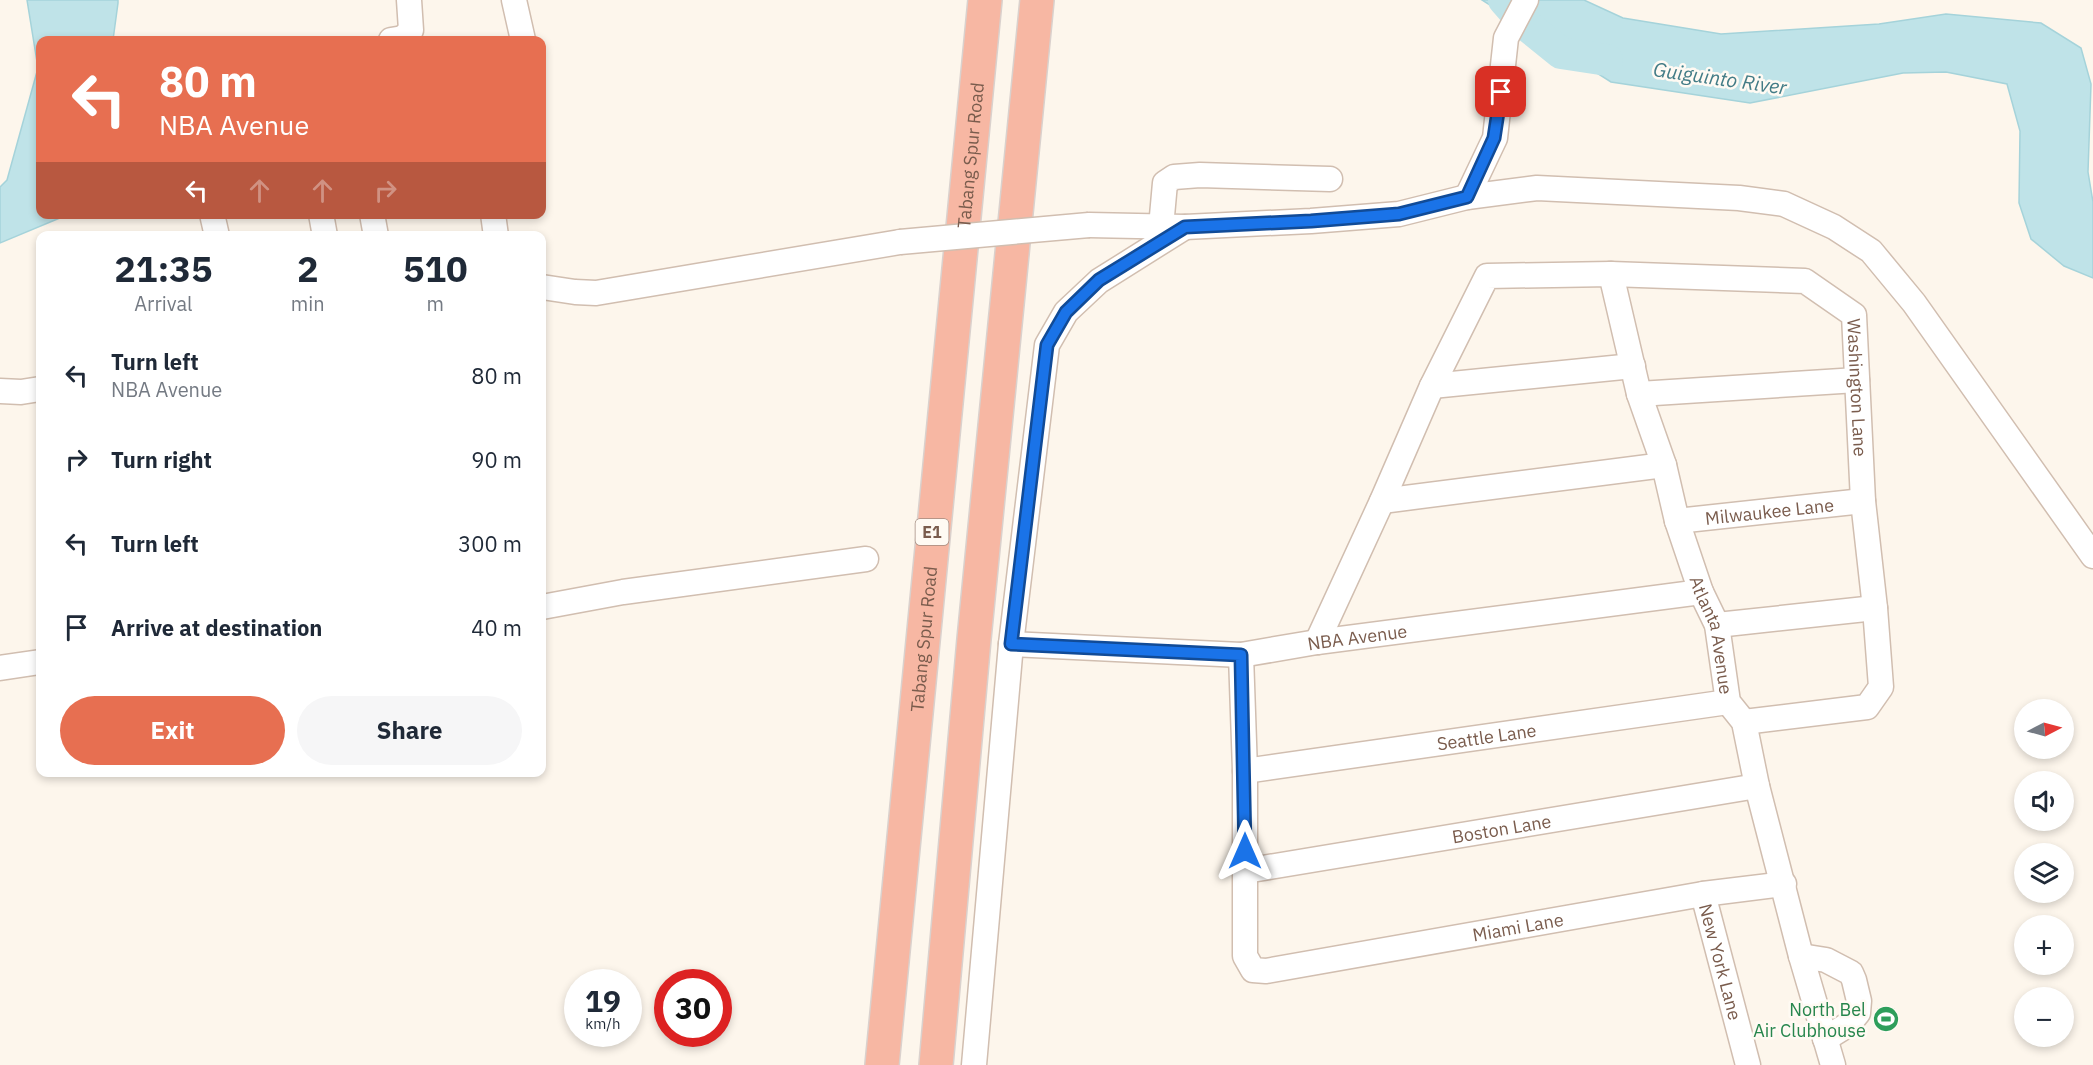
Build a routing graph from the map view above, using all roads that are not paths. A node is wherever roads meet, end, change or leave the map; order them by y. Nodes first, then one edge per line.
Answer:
1 (409, 0) edge
2 (514, 0) edge
3 (985, 0) edge
4 (1037, 0) edge
5 (1526, 0) edge
6 (405, 36) edge
7 (523, 36) edge
8 (1330, 179) dead end
9 (1467, 197) junction
10 (1173, 227) junction
11 (1611, 274) junction
12 (546, 288) edge
13 (1633, 366) junction
14 (1857, 380) junction
15 (1432, 386) junction
16 (36, 390) edge
17 (0, 391) edge
18 (1639, 394) junction
19 (1664, 465) junction
20 (1382, 501) junction
21 (1863, 501) junction
22 (1677, 520) junction
23 (2093, 556) edge
24 (866, 559) dead end
25 (1701, 592) junction
26 (546, 606) edge
27 (1875, 608) junction
28 (1717, 625) junction
29 (1317, 642) junction
30 (1011, 644) junction
31 (1241, 655) junction
32 (36, 663) edge
33 (0, 668) edge
34 (1728, 702) junction
35 (1744, 722) junction
36 (1245, 771) junction
37 (1757, 786) junction
38 (1245, 871) junction
39 (1784, 884) junction
40 (1703, 894) junction
41 (1801, 956) junction
42 (1825, 1039) junction
43 (882, 1065) edge
44 (936, 1065) edge
45 (974, 1065) edge
46 (1748, 1065) edge
47 (1833, 1065) edge

1 - 6 street
2 - 7 street
3 - 43 highway, Tabang Spur Road / E1
4 - 44 highway
5 - 9 street
8 - 10 street
9 - 10 street
9 - 23 street
10 - 12 street, bridge
10 - 30 street
11 - 13 street, Atlanta Avenue
11 - 14 street, Washington Lane
11 - 15 street
13 - 15 street
13 - 18 street, Atlanta Avenue
14 - 18 street
14 - 21 street, Washington Lane
15 - 20 street
16 - 17 street
18 - 19 street, Atlanta Avenue
19 - 20 street
19 - 22 street, Atlanta Avenue
20 - 29 street
21 - 22 street, Milwaukee Lane
21 - 27 street, Washington Lane
22 - 25 street, Atlanta Avenue
24 - 26 street
25 - 28 street, Atlanta Avenue
25 - 29 street, NBA Avenue
27 - 28 street
27 - 35 street, Washington Lane
28 - 34 street, Atlanta Avenue
29 - 31 street, NBA Avenue
30 - 31 street, NBA Avenue
30 - 45 street
31 - 36 street
32 - 33 street
34 - 35 street, Atlanta Avenue
34 - 36 street, Seattle Lane
35 - 37 street, Atlanta Avenue
36 - 38 street
37 - 38 street, Boston Lane
37 - 39 street, Atlanta Avenue
38 - 40 street, Miami Lane
39 - 40 street, Miami Lane
39 - 41 street, Atlanta Avenue
40 - 46 street, New York Lane
41 - 42 street, Atlanta Avenue
41 - 42 street
42 - 47 street, Atlanta Avenue

